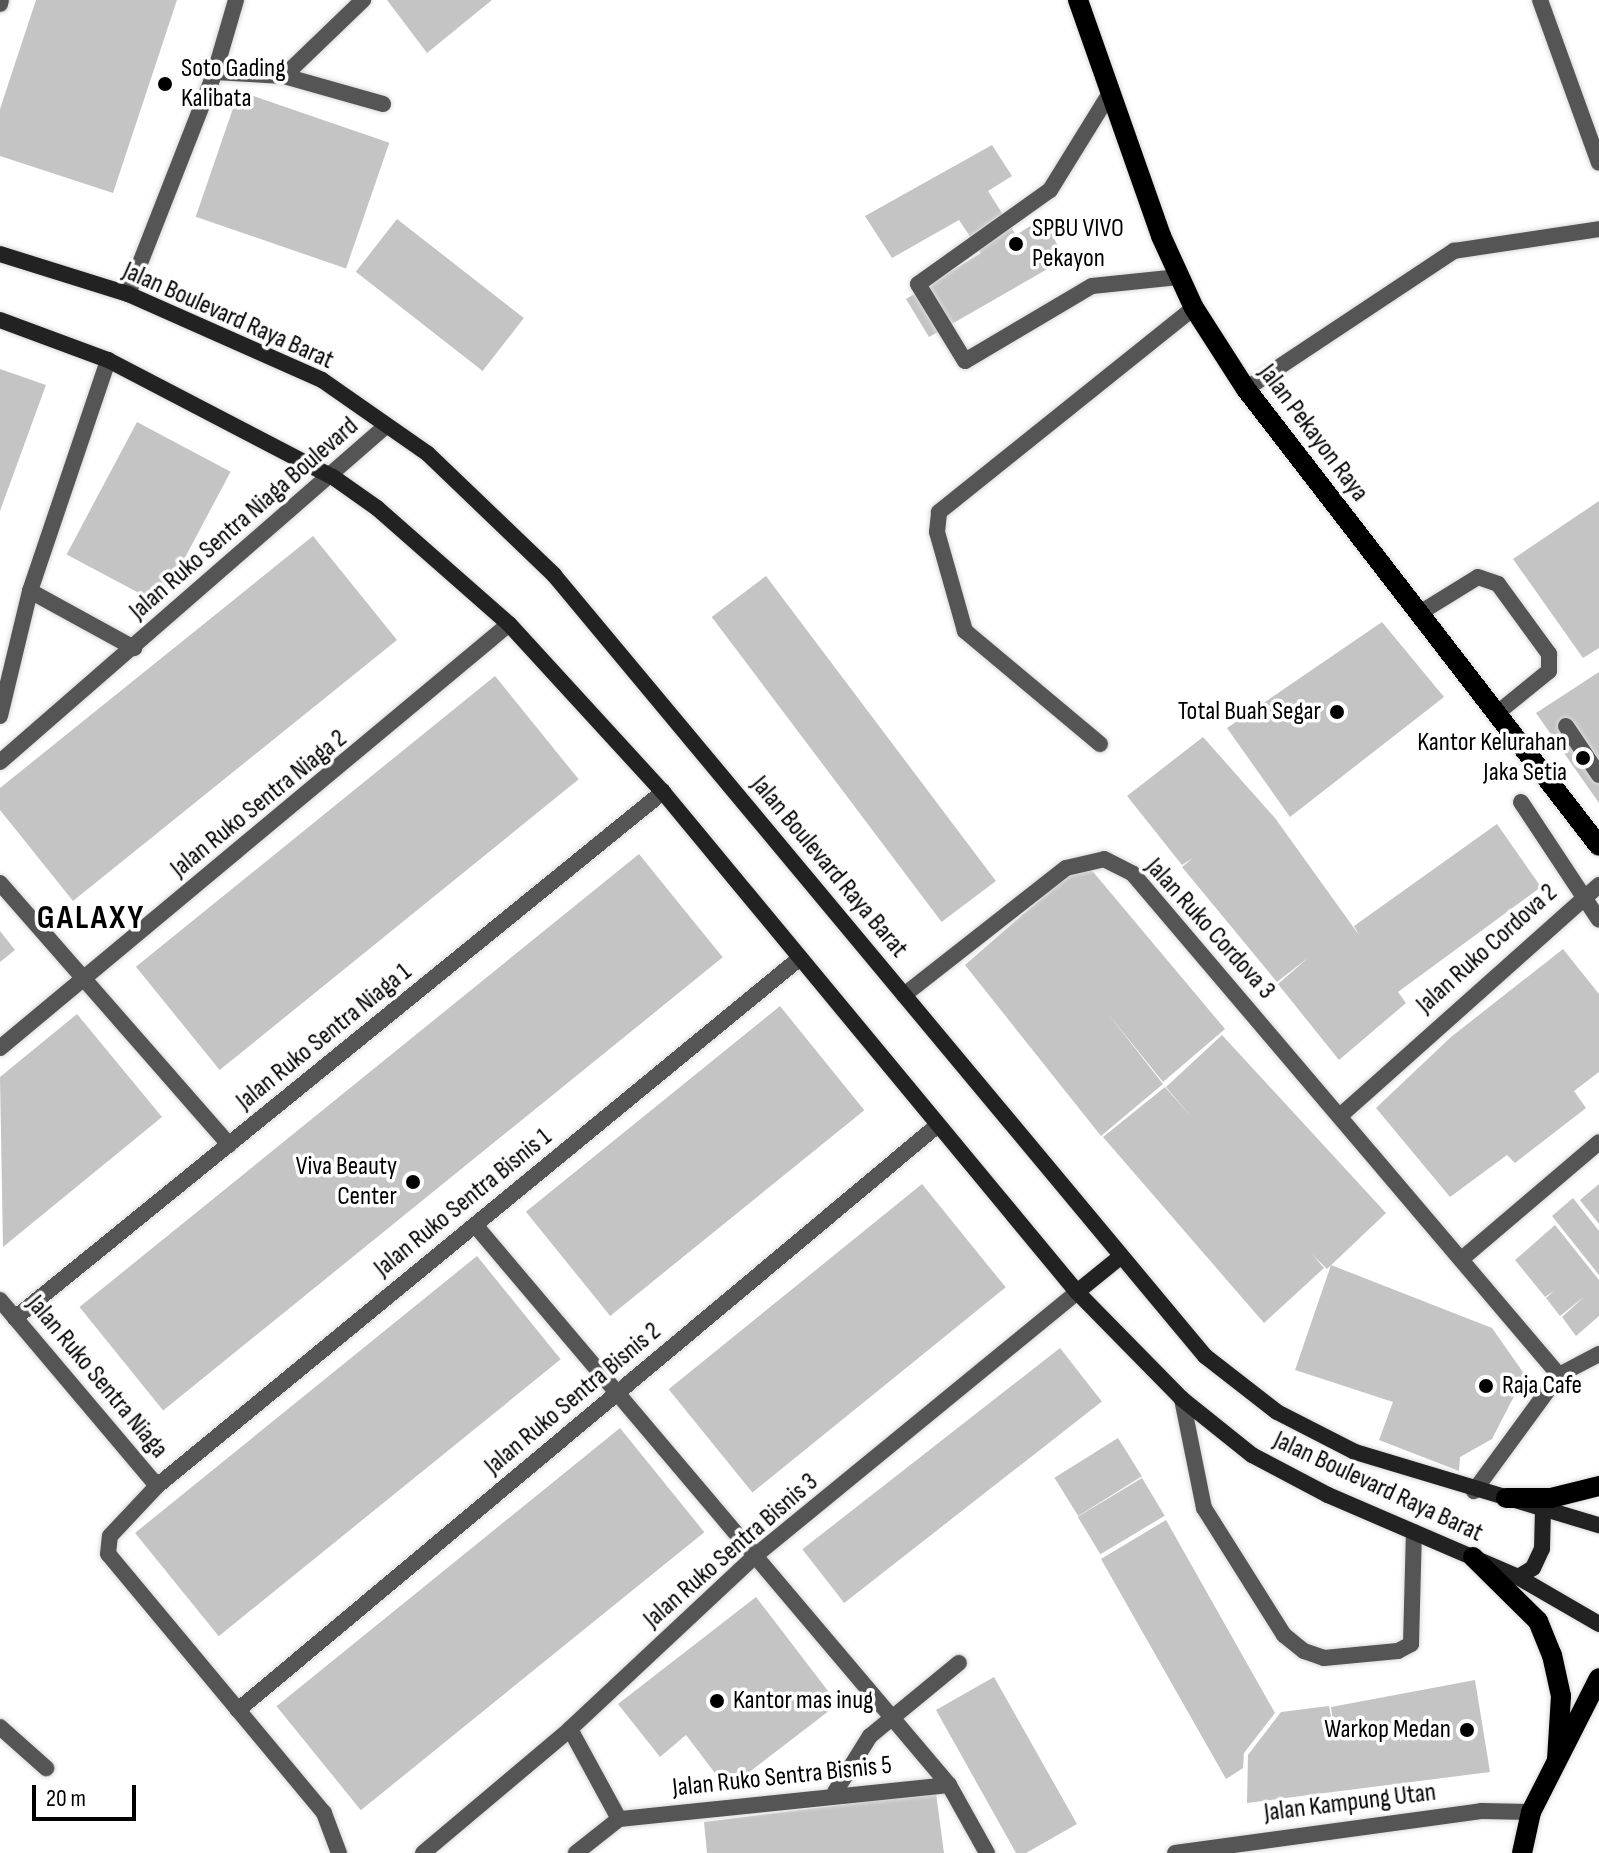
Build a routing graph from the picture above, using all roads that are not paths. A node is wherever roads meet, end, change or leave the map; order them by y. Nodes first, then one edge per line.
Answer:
1 (236, 0) edge
2 (363, 0) edge
3 (1078, 0) edge
4 (1540, 0) edge
5 (215, 72) junction
6 (284, 76) junction
7 (1110, 93) junction
8 (383, 104) dead end
9 (1599, 163) edge
10 (1599, 229) edge
11 (0, 254) edge
12 (1179, 277) junction
13 (128, 294) junction
14 (1194, 308) junction
15 (0, 320) edge
16 (108, 360) junction
17 (1246, 389) junction
18 (386, 426) junction
19 (333, 477) junction
20 (30, 591) junction
21 (1418, 614) junction
22 (509, 624) junction
23 (134, 648) junction
24 (1496, 714) junction
25 (0, 716) edge
26 (1566, 726) dead end
27 (1100, 744) dead end
28 (0, 762) edge
29 (1599, 775) edge
30 (663, 792) junction
31 (1521, 802) dead end
32 (1598, 844) edge
33 (0, 883) edge
34 (1599, 885) edge
35 (1583, 894) junction
36 (1599, 920) edge
37 (800, 958) junction
38 (83, 979) junction
39 (904, 995) junction
40 (0, 1048) edge
41 (1341, 1115) junction
42 (938, 1125) junction
43 (1599, 1142) edge
44 (229, 1145) junction
45 (475, 1225) junction
46 (1464, 1257) junction
47 (1119, 1258) junction
48 (1077, 1292) junction
49 (0, 1300) edge
50 (15, 1318) junction
51 (1599, 1354) edge
52 (1559, 1375) junction
53 (619, 1392) junction
54 (1182, 1399) junction
55 (157, 1486) junction
56 (1599, 1486) edge
57 (1474, 1491) junction
58 (1506, 1498) junction
59 (1543, 1507) junction
60 (1599, 1525) edge
61 (1414, 1532) junction
62 (756, 1555) junction
63 (1473, 1557) junction
64 (1518, 1577) junction
65 (1599, 1624) edge
66 (959, 1663) dead end
67 (1599, 1678) edge
68 (238, 1710) junction
69 (890, 1717) junction
70 (0, 1727) edge
71 (570, 1729) junction
72 (1557, 1760) junction
73 (46, 1768) dead end
74 (949, 1785) junction
75 (835, 1792) junction
76 (1531, 1812) junction
77 (619, 1819) junction
78 (339, 1853) edge
79 (423, 1853) edge
80 (576, 1853) edge
81 (987, 1853) edge
82 (1175, 1853) edge
83 (1522, 1853) edge

1 - 5 street
2 - 6 street
3 - 7 main road, Jalan Pekayon Raya
4 - 9 street
5 - 6 street
5 - 13 street
6 - 8 street
7 - 12 main road, Jalan Pekayon Raya
7 - 12 street
10 - 17 street
11 - 13 main road, Jalan Boulevard Raya Barat
12 - 14 main road, Jalan Pekayon Raya
13 - 18 main road, Jalan Boulevard Raya Barat
14 - 17 main road, Jalan Pekayon Raya
14 - 27 street
15 - 16 main road, Jalan Boulevard Raya Barat
16 - 19 main road, Jalan Boulevard Raya Barat
16 - 20 street
17 - 21 main road, Jalan Pekayon Raya
18 - 19 street, Jalan Ruko Sentra Niaga Boulevard
18 - 39 main road, Jalan Boulevard Raya Barat
19 - 22 main road, Jalan Boulevard Raya Barat
19 - 23 street, Jalan Ruko Sentra Niaga Boulevard
20 - 23 street, Jalan Ruko Sentra Niaga Boulevard
20 - 25 street
21 - 24 main road, Jalan Pekayon Raya
21 - 24 street
22 - 30 main road, Jalan Boulevard Raya Barat
22 - 38 street, Jalan Ruko Sentra Niaga 2
23 - 28 street, Jalan Ruko Sentra Niaga Boulevard
24 - 32 main road, Jalan Pekayon Raya
26 - 29 street
30 - 37 main road, Jalan Boulevard Raya Barat
30 - 44 street, Jalan Ruko Sentra Niaga 1
31 - 35 street, Jalan Ruko Cordova 2
33 - 38 street
34 - 35 street
35 - 36 street
35 - 41 street, Jalan Ruko Cordova 2
37 - 42 main road, Jalan Boulevard Raya Barat
37 - 45 street, Jalan Ruko Sentra Bisnis 1
38 - 40 street, Jalan Ruko Sentra Niaga 2
38 - 44 street
39 - 41 street, Jalan Ruko Cordova 3
39 - 47 main road, Jalan Boulevard Raya Barat
41 - 46 street, Jalan Ruko Cordova 3
42 - 48 main road, Jalan Boulevard Raya Barat
42 - 53 street, Jalan Ruko Sentra Bisnis 2
43 - 46 street
44 - 50 street, Jalan Ruko Sentra Niaga 1
45 - 53 street, Jalan Ruko Sentra Bisnis 5
45 - 55 street, Jalan Ruko Sentra Bisnis 1
46 - 52 street, Jalan Ruko Cordova 3
47 - 48 main road
47 - 57 main road, Jalan Boulevard Raya Barat
48 - 54 main road, Jalan Boulevard Raya Barat
48 - 62 street, Jalan Ruko Sentra Bisnis 3
49 - 50 street, Jalan Ruko Sentra Niaga
50 - 55 street, Jalan Ruko Sentra Niaga
51 - 52 street
52 - 57 street
53 - 62 street, Jalan Ruko Sentra Bisnis 5
53 - 68 street, Jalan Ruko Sentra Bisnis 2
54 - 61 main road, Jalan Boulevard Raya Barat
54 - 61 street
55 - 68 street, Jalan Ruko Sentra Bisnis 1
56 - 58 main road
57 - 58 main road, Jalan Boulevard Raya Barat
58 - 59 main road, Jalan Boulevard Raya Barat
59 - 60 main road, Jalan Boulevard Raya Barat
59 - 64 main road
61 - 63 main road, Jalan Boulevard Raya Barat
62 - 69 street, Jalan Ruko Sentra Bisnis 5
62 - 71 street, Jalan Ruko Sentra Bisnis 3
63 - 64 main road, Jalan Boulevard Raya Barat
63 - 72 main road
64 - 65 main road, Jalan Boulevard Raya Barat
66 - 69 street
67 - 72 main road
68 - 78 street
69 - 74 street, Jalan Ruko Sentra Bisnis 5
69 - 75 street
70 - 73 street
71 - 77 street
71 - 79 street, Jalan Ruko Sentra Bisnis 3
72 - 76 main road
74 - 75 street, Jalan Ruko Sentra Bisnis 5
74 - 81 street, Jalan Ruko Sentra Bisnis 5
75 - 77 street, Jalan Ruko Sentra Bisnis 5
76 - 82 street, Jalan Kampung Utan
76 - 83 main road
77 - 80 street

